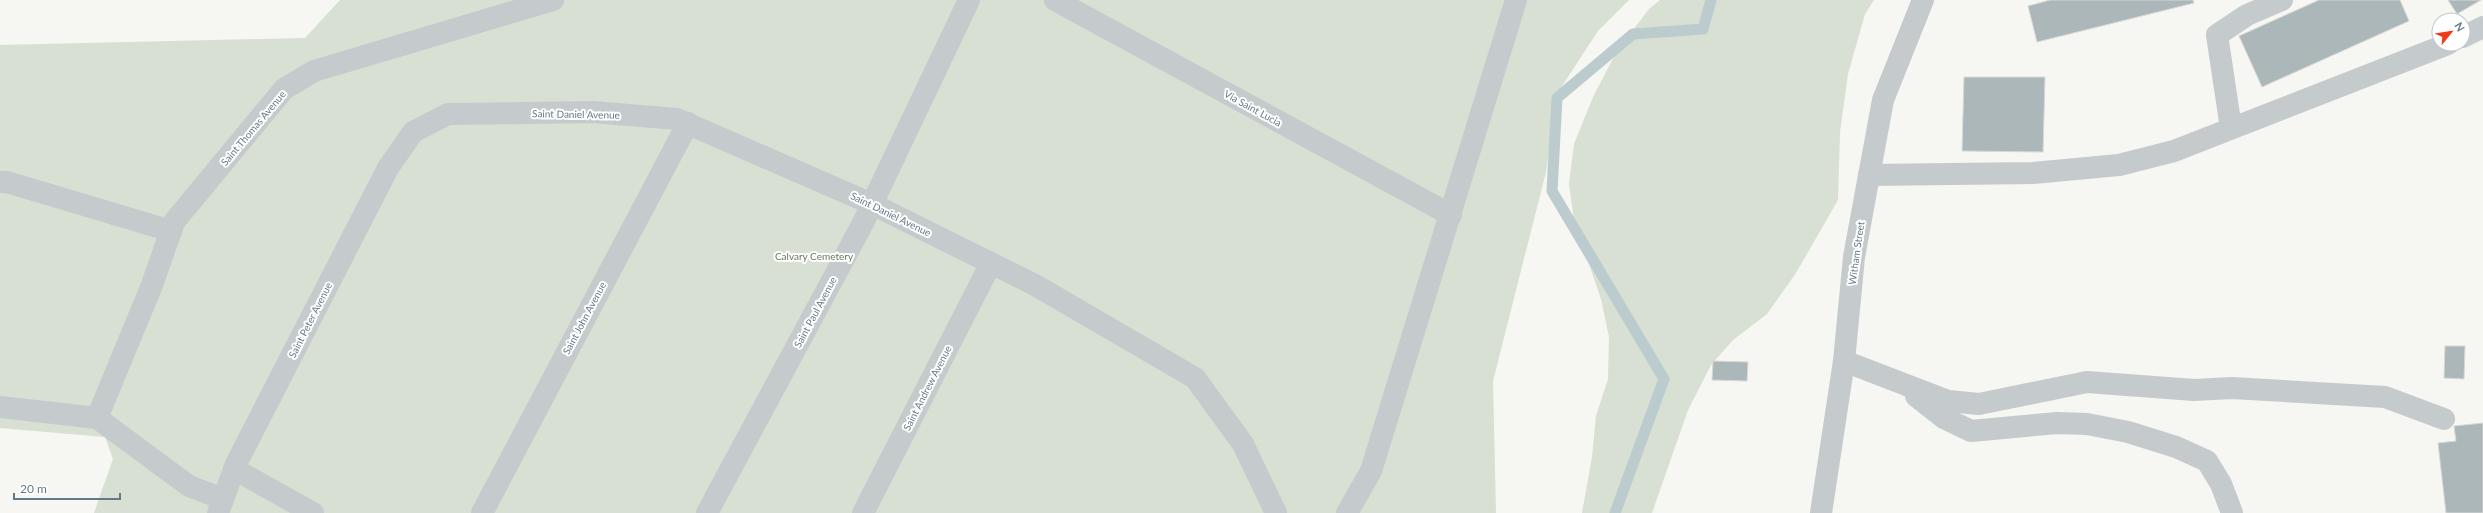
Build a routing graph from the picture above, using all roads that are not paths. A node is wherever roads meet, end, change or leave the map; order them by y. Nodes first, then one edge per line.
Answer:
1 (552, 0) edge
2 (969, 0) edge
3 (1055, 0) edge
4 (1516, 0) edge
5 (1923, 0) edge
6 (2282, 0) edge
7 (2483, 27) edge
8 (2471, 33) edge
9 (2431, 51) edge
10 (688, 123) junction
11 (2231, 128) junction
12 (413, 132) joint
13 (1869, 175) junction
14 (0, 182) edge
15 (872, 204) junction
16 (1451, 215) junction
17 (171, 231) junction
18 (991, 263) junction
19 (1844, 362) junction
20 (1899, 384) junction
21 (0, 407) edge
22 (98, 418) junction
23 (2444, 419) dead end
24 (234, 469) junction
25 (221, 506) edge
26 (313, 513) edge
27 (482, 513) edge
28 (707, 513) edge
29 (863, 513) edge
30 (1276, 513) edge
31 (1347, 513) edge
32 (1821, 513) edge
33 (2232, 513) edge

1 - 17 street, Saint Thomas Avenue
2 - 15 street, Saint Paul Avenue
3 - 16 street, Via Saint Lucia
4 - 16 street
5 - 13 street, Witham Street
6 - 11 street
7 - 8 street
9 - 11 street
10 - 12 street, Saint Daniel Avenue
10 - 15 street, Saint Daniel Avenue
10 - 27 street, Saint John Avenue
11 - 13 street
12 - 24 street, Saint Peter Avenue
13 - 19 street, Witham Street
14 - 17 street
15 - 18 street, Saint Daniel Avenue
15 - 28 street, Saint Paul Avenue
16 - 31 street
17 - 22 street, Saint Thomas Avenue
18 - 29 street, Saint Andrew Avenue
18 - 30 street, Saint Daniel Avenue
19 - 20 street
19 - 32 street, Witham Street
20 - 23 street
20 - 33 street
21 - 22 street
22 - 25 street
24 - 25 street, Saint Peter Avenue
24 - 26 street

